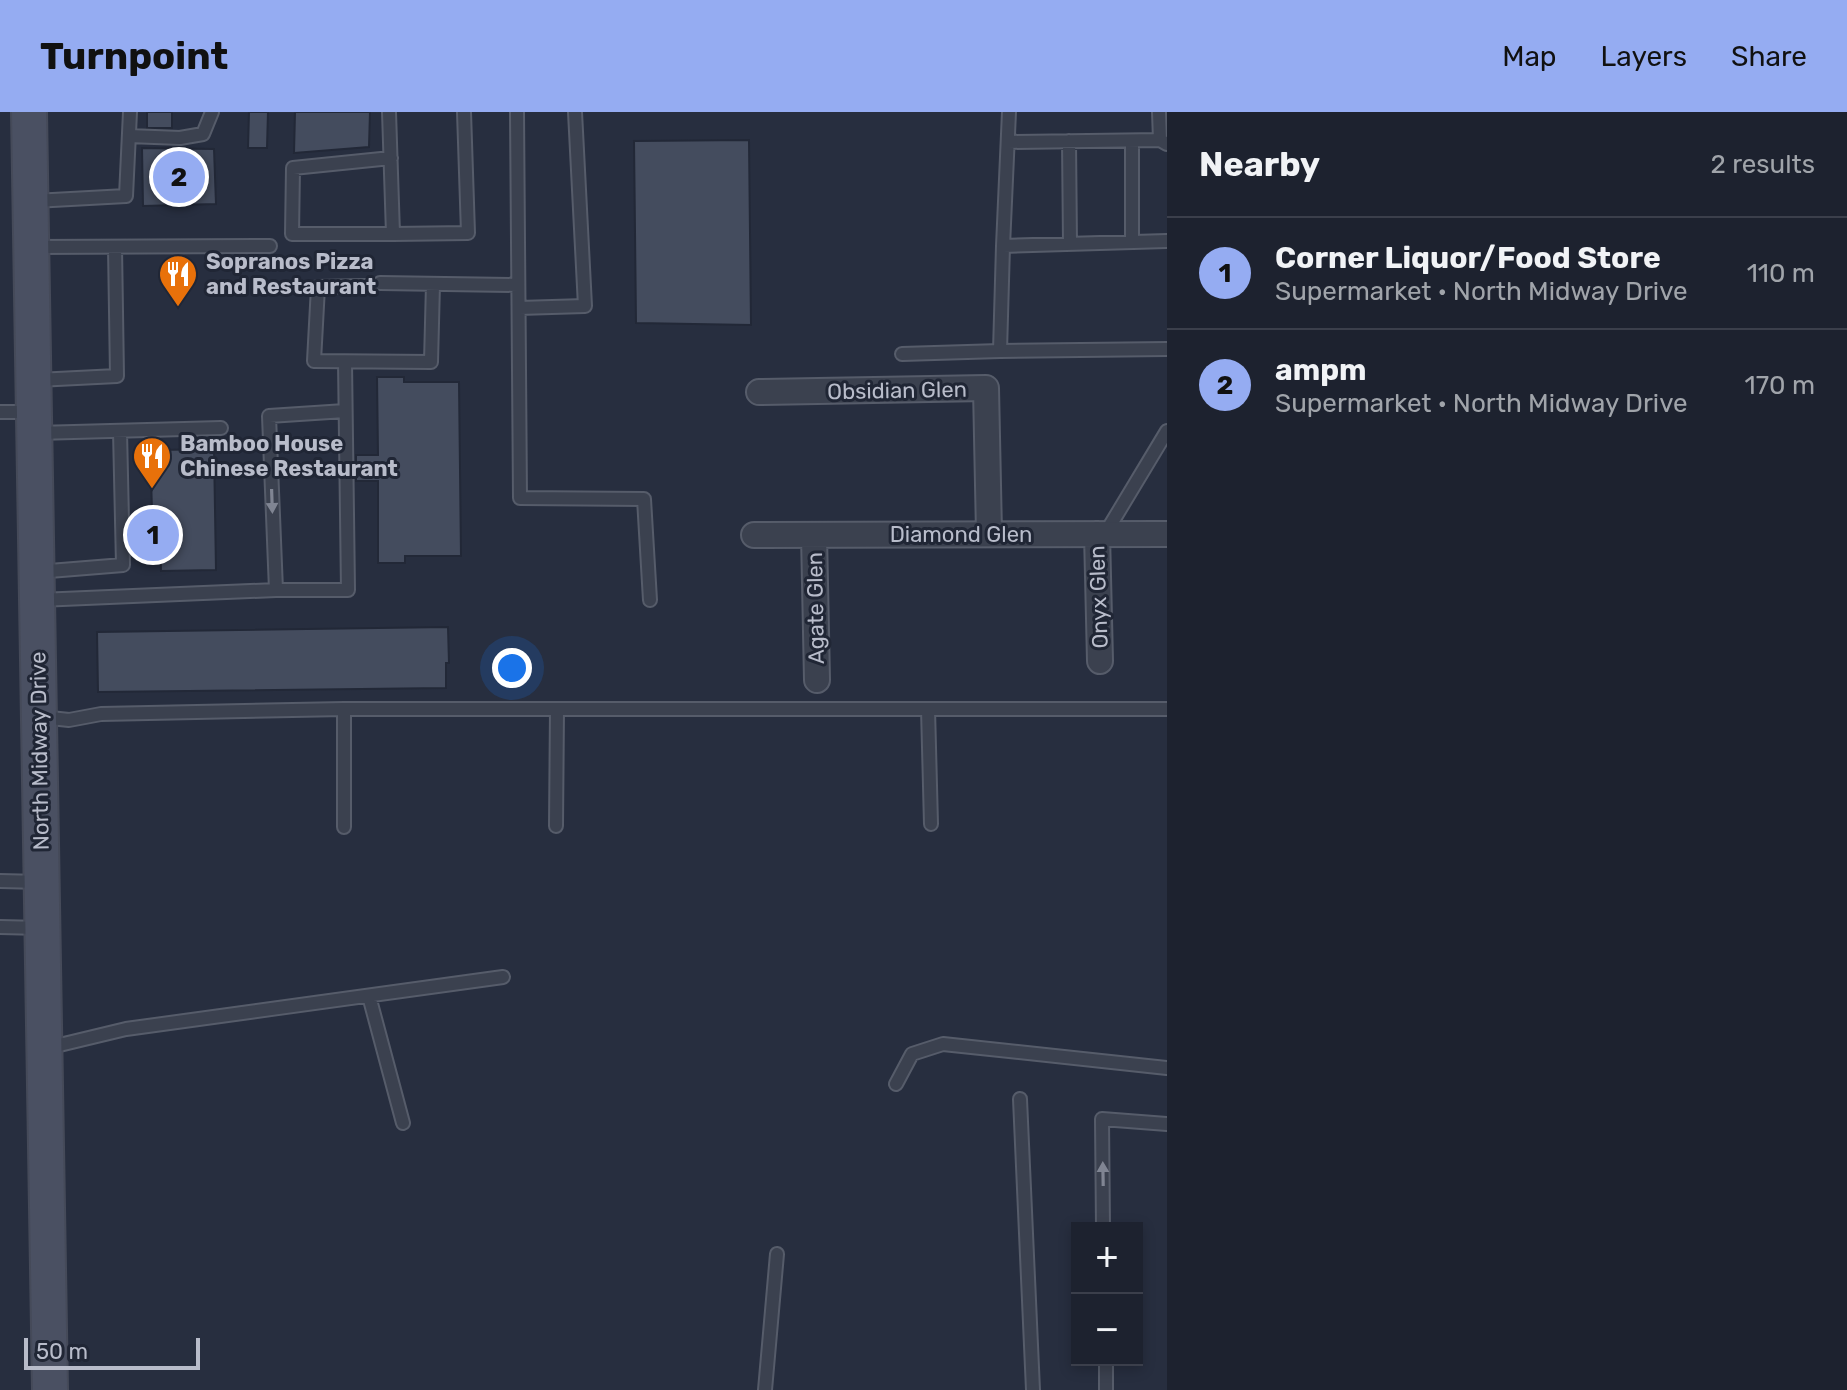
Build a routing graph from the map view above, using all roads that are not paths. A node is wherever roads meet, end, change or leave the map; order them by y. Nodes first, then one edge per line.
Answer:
1 (29, 112) edge
2 (130, 112) edge
3 (212, 112) edge
4 (389, 112) edge
5 (464, 112) edge
6 (517, 112) edge
7 (575, 112) edge
8 (1009, 112) edge
9 (1159, 112) edge
10 (129, 136) junction
11 (1069, 141) junction
12 (1132, 141) junction
13 (1008, 142) junction
14 (1164, 142) edge
15 (391, 158) junction
16 (30, 201) junction
17 (393, 234) junction
18 (1167, 241) edge
19 (1132, 242) junction
20 (1070, 244) junction
21 (270, 246) dead end
22 (1003, 246) junction
23 (31, 247) junction
24 (115, 247) junction
25 (380, 283) dead end
26 (433, 284) junction
27 (518, 285) junction
28 (366, 286) dead end
29 (519, 308) junction
30 (1167, 349) edge
31 (1000, 351) junction
32 (902, 354) dead end
33 (345, 362) junction
34 (759, 392) dead end
35 (34, 408) junction
36 (345, 411) junction
37 (0, 412) edge
38 (221, 428) dead end
39 (120, 431) junction
40 (1167, 431) edge
41 (989, 533) junction
42 (1101, 534) junction
43 (1167, 534) edge
44 (754, 535) dead end
45 (814, 535) junction
46 (36, 586) junction
47 (276, 590) junction
48 (650, 600) dead end
49 (1100, 661) dead end
50 (817, 680) dead end
51 (344, 709) junction
52 (557, 709) junction
53 (928, 709) junction
54 (1167, 709) edge
55 (38, 716) junction
56 (931, 824) dead end
57 (556, 826) dead end
58 (344, 827) dead end
59 (0, 881) edge
60 (41, 882) junction
61 (0, 927) edge
62 (42, 928) junction
63 (503, 977) dead end
64 (369, 996) junction
65 (44, 1048) junction
66 (1167, 1068) edge
67 (896, 1084) dead end
68 (1020, 1099) dead end
69 (403, 1123) dead end
70 (1167, 1124) edge
71 (1103, 1222) edge
72 (777, 1254) dead end
73 (1106, 1366) edge
74 (50, 1390) edge
75 (765, 1390) edge
76 (1033, 1390) edge
77 (1106, 1390) edge

1 - 16 street, North Midway Drive
2 - 10 lane
3 - 10 lane
4 - 15 lane
5 - 17 lane
6 - 27 lane
7 - 29 lane
8 - 13 lane
9 - 14 lane
10 - 16 lane
11 - 12 lane
11 - 13 lane
11 - 20 lane
12 - 14 lane
12 - 19 lane
13 - 22 lane
15 - 17 lane
15 - 17 lane
16 - 23 street, North Midway Drive
18 - 19 lane
19 - 20 lane
20 - 22 lane
21 - 24 lane
22 - 31 lane
23 - 24 lane
23 - 35 street, North Midway Drive
24 - 35 lane
25 - 26 lane
26 - 27 lane
26 - 33 lane
27 - 29 lane
28 - 33 lane
29 - 48 lane
30 - 31 lane
31 - 32 lane
33 - 36 lane
34 - 41 street, Obsidian Glen
35 - 37 lane
35 - 39 lane
35 - 46 street, North Midway Drive
36 -> 47 lane
36 - 47 lane
38 - 39 lane
39 - 46 lane
40 - 42 lane, Onyx Glen
41 - 42 street, Diamond Glen
41 - 45 street, Diamond Glen
42 - 43 street, Diamond Glen
42 - 49 street, Onyx Glen
44 - 45 street, Diamond Glen
45 - 50 street, Agate Glen
46 - 47 lane
46 - 55 street, North Midway Drive
51 - 52 lane
51 - 55 lane
51 - 58 lane
52 - 53 lane
52 - 57 lane
53 - 54 lane
53 - 56 lane
55 - 60 street, North Midway Drive
59 - 60 lane
60 - 62 street, North Midway Drive
61 - 62 lane
62 - 65 street, North Midway Drive
63 - 64 lane
64 - 65 lane
64 - 69 lane
65 - 74 street, North Midway Drive
66 - 67 lane
68 - 76 lane
71 -> 70 lane
72 - 75 lane
73 - 77 lane

